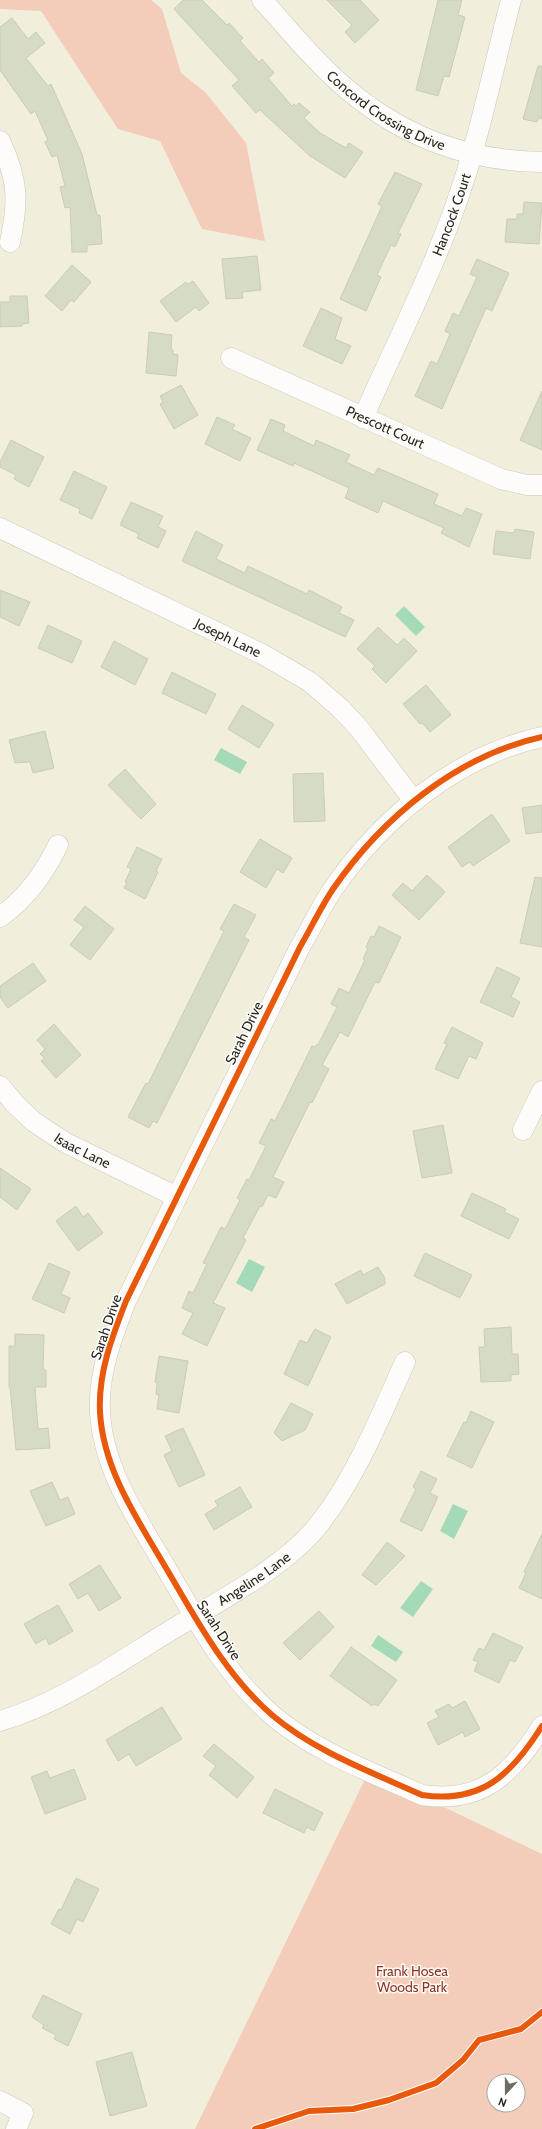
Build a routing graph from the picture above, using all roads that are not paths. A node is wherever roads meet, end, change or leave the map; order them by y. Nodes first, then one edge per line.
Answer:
1 (262, 0) edge
2 (511, 0) edge
3 (0, 141) edge
4 (471, 154) junction
5 (542, 162) edge
6 (10, 242) dead end
7 (231, 358) dead end
8 (363, 418) junction
9 (542, 486) edge
10 (0, 528) edge
11 (542, 737) edge
12 (414, 801) junction
13 (58, 845) dead end
14 (0, 917) edge
15 (0, 1086) edge
16 (542, 1092) edge
17 (523, 1130) dead end
18 (177, 1197) junction
19 (405, 1362) dead end
20 (194, 1616) junction
21 (0, 1721) edge
22 (542, 1726) edge
23 (0, 2101) edge
24 (19, 2121) edge

1 - 4 street, Concord Crossing Drive
2 - 4 street, Hancock Court
3 - 6 street
4 - 5 street, Concord Crossing Drive
4 - 8 street, Hancock Court
7 - 8 street, Prescott Court
8 - 9 street, Prescott Court
10 - 12 street, Joseph Lane
11 - 12 street, Sarah Drive
12 - 18 street, Sarah Drive
13 - 14 street
15 - 18 street, Isaac Lane
16 - 17 street
18 - 20 street, Sarah Drive
19 - 20 street, Angeline Lane
20 - 21 street, Angeline Lane
20 - 22 street, Sarah Drive
23 - 24 street

